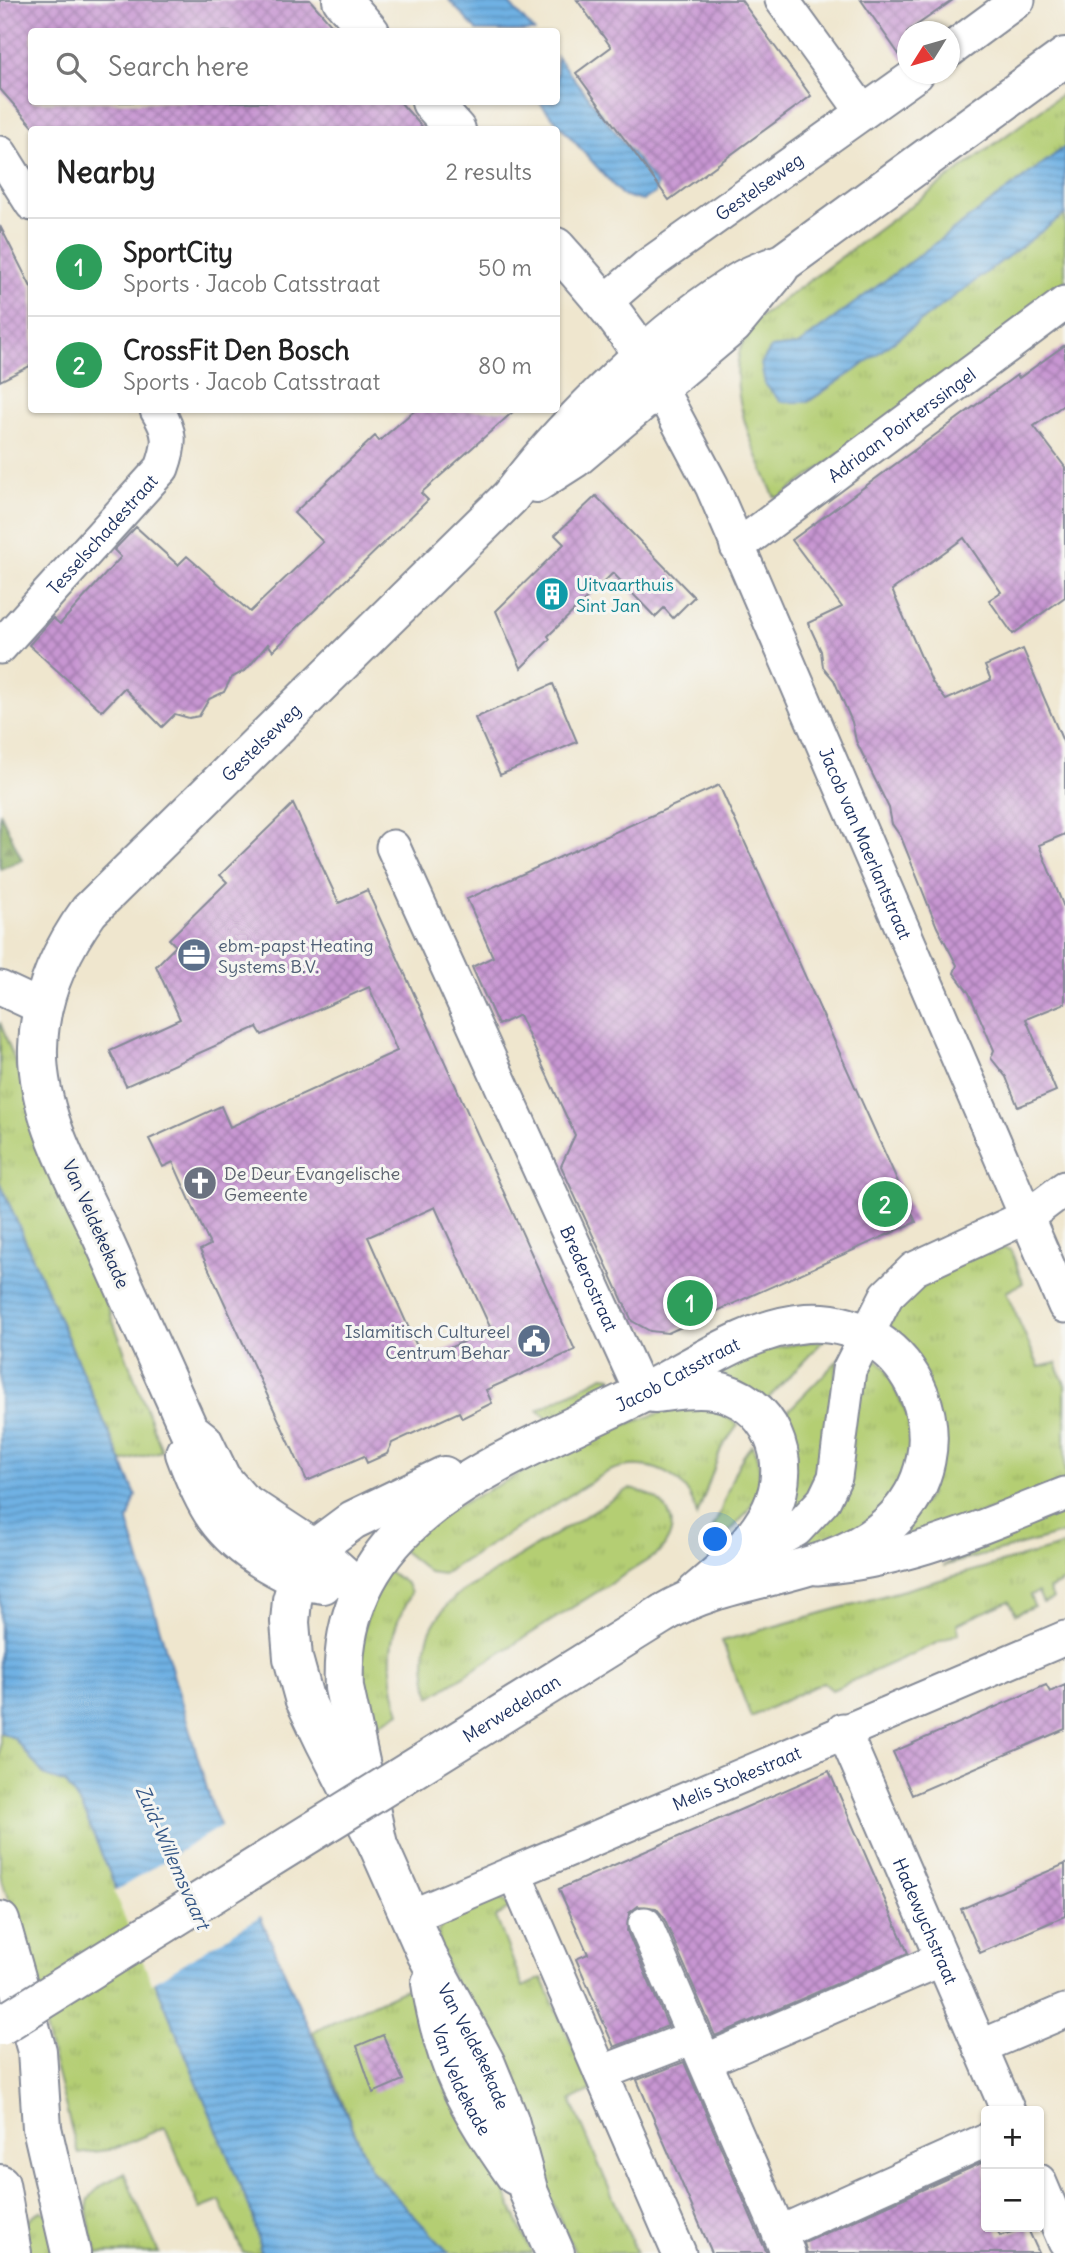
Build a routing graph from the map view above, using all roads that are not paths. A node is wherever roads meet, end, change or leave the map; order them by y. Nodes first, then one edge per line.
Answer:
1 (342, 0) edge
2 (782, 0) edge
3 (1018, 0) edge
4 (366, 28) edge
5 (960, 43) edge
6 (1065, 57) edge
7 (903, 84) edge
8 (434, 105) edge
9 (863, 112) junction
10 (452, 126) edge
11 (0, 153) edge
12 (28, 198) edge
13 (560, 252) edge
14 (604, 303) junction
15 (1065, 303) edge
16 (652, 371) junction
17 (159, 413) edge
18 (737, 547) junction
19 (0, 647) edge
20 (394, 847) dead end
21 (0, 988) edge
22 (43, 1008) junction
23 (1065, 1188) edge
24 (1028, 1216) junction
25 (1065, 1306) edge
26 (867, 1336) junction
27 (642, 1394) junction
28 (496, 1463) junction
29 (1065, 1494) edge
30 (306, 1565) junction
31 (728, 1566) junction
32 (801, 1569) junction
33 (360, 1590) junction
34 (678, 1605) junction
35 (1065, 1637) edge
36 (843, 1730) junction
37 (378, 1845) junction
38 (515, 1875) junction
39 (410, 1917) junction
40 (0, 1922) edge
41 (645, 1924) dead end
42 (942, 1959) junction
43 (1065, 2011) edge
44 (0, 2026) edge
45 (980, 2047) junction
46 (699, 2049) junction
47 (601, 2073) junction
48 (1006, 2106) edge
49 (981, 2143) edge
50 (0, 2184) edge
51 (1044, 2193) edge
52 (1065, 2242) edge
53 (783, 2243) edge
54 (12, 2253) edge
55 (71, 2253) edge
56 (555, 2253) edge
57 (679, 2253) edge

1 - 4 main road
2 - 9 street
3 - 5 street
6 - 16 main road, Gestelseweg
7 - 9 street, Gestelseweg
8 - 10 main road
9 - 14 street, Gestelseweg
11 - 12 street
13 - 14 main road
14 - 16 main road
15 - 18 street, Adriaan Poirterssingel
16 - 18 street, Jacob van Maerlantstraat
16 - 22 main road, Gestelseweg
17 - 19 street, Tesselschadestraat
18 - 24 street, Jacob van Maerlantstraat
20 - 27 street, Brederostraat
21 - 22 street
22 - 30 main road, Van Veldekekade
23 - 24 street
24 - 25 street, Jacob van Maerlantstraat
24 - 26 street
26 - 27 main road, Jacob Catsstraat
26 - 31 street
26 - 32 main road, Jacob Catsstraat
27 - 28 main road, Jacob Catsstraat
27 - 31 main road
28 - 30 main road, Jacob Catsstraat
28 - 33 main road, Jacob Catsstraat
29 - 32 street, Merwedelaan
30 - 33 main road, Van Veldekekade
30 - 37 main road
31 - 34 main road
32 - 34 main road, Merwedelaan
33 - 37 main road
34 - 44 main road, Merwedelaan, bridge
35 - 36 street, Melis Stokestraat
36 - 38 street, Melis Stokestraat
36 - 42 street, Hadewychstraat
37 - 39 main road
38 - 39 street, Melis Stokestraat
38 - 47 street
39 - 56 main road, Van Veldekade
40 - 55 main road
41 - 46 street
42 - 45 street, Hadewychstraat
42 - 46 street
43 - 45 street
45 - 48 street, Hadewychstraat
46 - 47 street
46 - 53 street
47 - 57 street
49 - 53 street
50 - 54 main road
51 - 52 street

